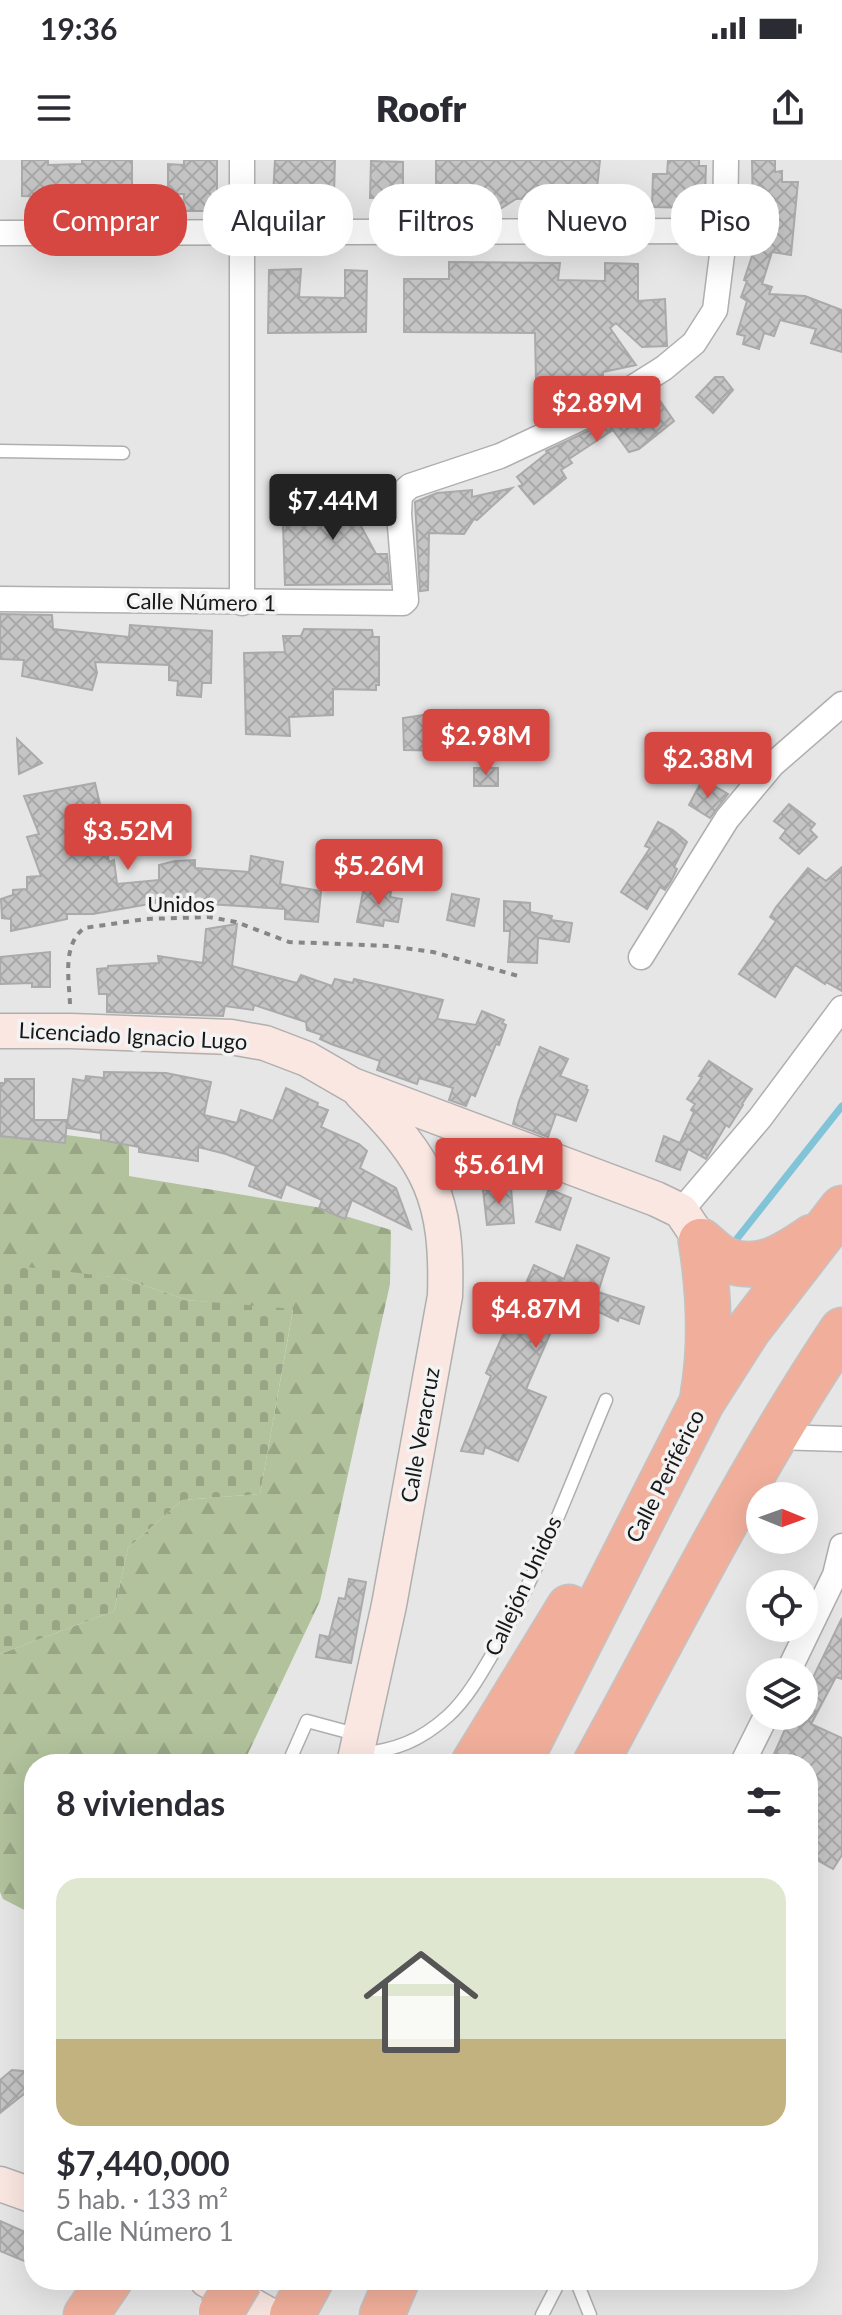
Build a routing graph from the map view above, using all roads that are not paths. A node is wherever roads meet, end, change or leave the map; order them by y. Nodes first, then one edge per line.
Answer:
1 (242, 160) edge
2 (726, 160) edge
3 (242, 184) edge
4 (726, 184) edge
5 (671, 231) edge
6 (0, 233) edge
7 (203, 233) edge
8 (353, 233) edge
9 (242, 256) edge
10 (722, 256) edge
11 (0, 451) edge
12 (123, 453) dead end
13 (0, 599) edge
14 (242, 603) junction
15 (842, 704) edge
16 (641, 957) dead end
17 (842, 1008) edge
18 (0, 1031) edge
19 (352, 1085) junction
20 (834, 1217) edge
21 (691, 1226) junction
22 (842, 1330) edge
23 (606, 1400) dead end
24 (702, 1402) junction
25 (774, 1437) junction
26 (842, 1439) edge
27 (645, 1517) junction
28 (842, 1546) edge
29 (657, 1651) junction
30 (795, 1658) edge
31 (759, 1730) edge
32 (358, 1751) edge
33 (292, 1754) edge
34 (479, 1754) edge
35 (523, 1754) edge
36 (600, 1754) edge
37 (617, 1754) edge
38 (747, 1754) edge
39 (0, 2184) edge
40 (24, 2192) edge
41 (103, 2290) edge
42 (393, 2290) edge
43 (555, 2290) edge
44 (580, 2290) edge
45 (222, 2297) edge
46 (291, 2305) edge
47 (86, 2315) edge
48 (382, 2315) edge
49 (542, 2315) edge
50 (590, 2315) edge

1 - 3 street
2 - 4 street
5 - 8 street
6 - 7 street
9 - 14 street
10 - 14 street, Calle Número 1
11 - 12 lane
13 - 14 street, Calle Número 1
15 - 16 street
17 - 21 street
18 - 19 main road, Licenciado Ignacio Lugo
19 - 21 main road
19 - 32 main road, Calle Veracruz
20 - 21 highway
20 - 24 highway, Calle Periférico
21 - 24 highway
22 - 25 highway
23 - 32 lane, Callejón Unidos
24 - 27 highway, Calle Periférico
25 - 26 street
25 - 29 highway
27 - 34 highway
27 - 35 highway, Calle Periférico
28 - 30 street
29 - 36 highway
29 - 37 highway
31 - 38 street
32 - 33 lane
39 - 40 main road
41 - 47 highway
42 - 48 highway
43 - 49 lane
44 - 50 lane
45 - 46 main road

